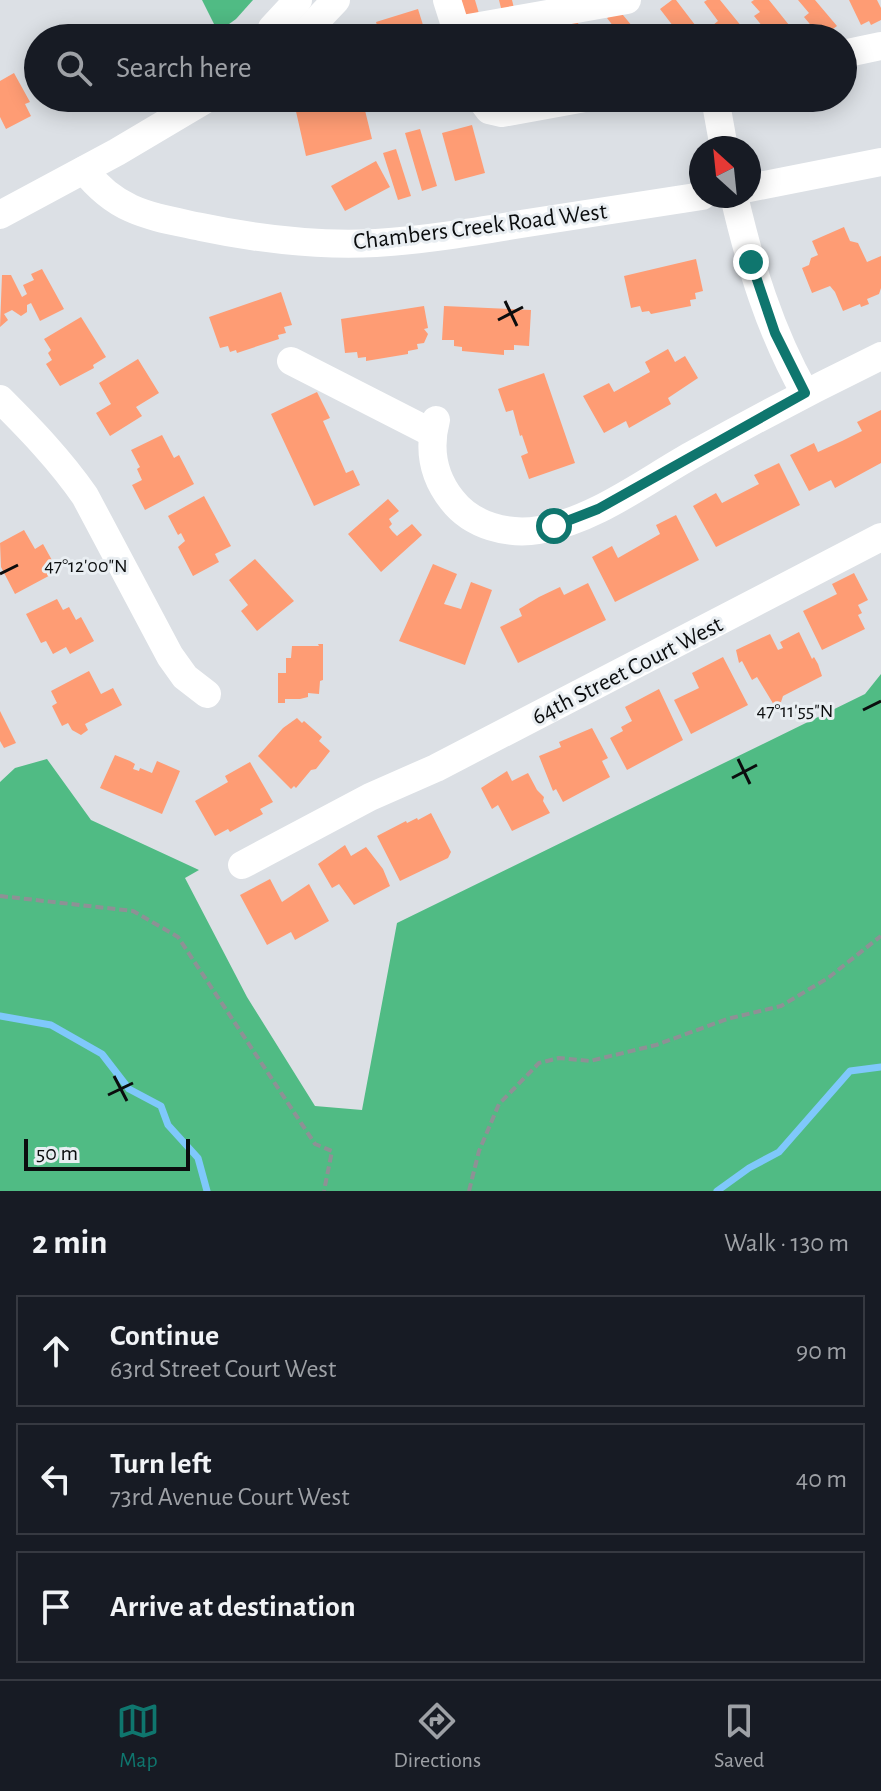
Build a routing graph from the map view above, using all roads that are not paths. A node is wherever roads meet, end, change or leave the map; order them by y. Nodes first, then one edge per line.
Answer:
1 (298, 0) edge
2 (336, 0) edge
3 (447, 0) edge
4 (627, 0) edge
5 (276, 24) edge
6 (313, 24) edge
7 (455, 24) edge
8 (508, 24) edge
9 (881, 46) edge
10 (857, 51) edge
11 (184, 112) edge
12 (718, 112) edge
13 (722, 136) edge
14 (881, 162) edge
15 (84, 170) junction
16 (761, 186) edge
17 (689, 198) edge
18 (737, 208) edge
19 (0, 215) edge
20 (881, 356) edge
21 (291, 361) dead end
22 (805, 393) junction
23 (0, 399) edge
24 (881, 537) edge
25 (207, 694) dead end
26 (242, 865) dead end

1 - 5 street
2 - 6 street
3 - 7 street
4 - 8 street
9 - 10 street
11 - 15 street
12 - 13 street
14 - 16 street
15 - 17 street, Chambers Creek Road West
15 - 19 street
18 - 22 street
20 - 22 street
21 - 22 street
23 - 25 street
24 - 26 street, 64th Street Court West

